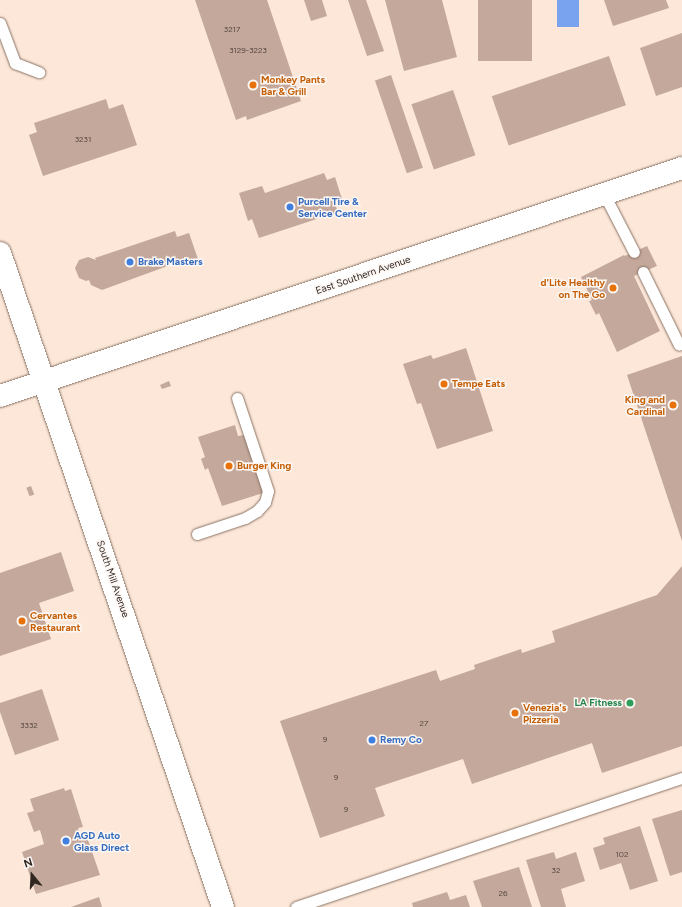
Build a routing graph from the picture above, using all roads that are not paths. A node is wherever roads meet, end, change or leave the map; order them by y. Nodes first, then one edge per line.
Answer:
1 (0, 24) edge
2 (39, 72) dead end
3 (682, 168) edge
4 (604, 194) junction
5 (634, 252) dead end
6 (0, 253) edge
7 (644, 272) dead end
8 (679, 345) dead end
9 (44, 381) junction
10 (0, 396) edge
11 (237, 398) dead end
12 (197, 534) dead end
13 (682, 778) edge
14 (223, 907) edge
15 (296, 907) edge

1 - 2 lane
3 - 4 main road, East Southern Avenue
4 - 5 lane
4 - 9 main road, East Southern Avenue
6 - 9 main road, South Mill Avenue
7 - 8 lane
9 - 10 main road, East Southern Avenue
9 - 14 main road, South Mill Avenue
11 - 12 lane
13 - 15 lane

